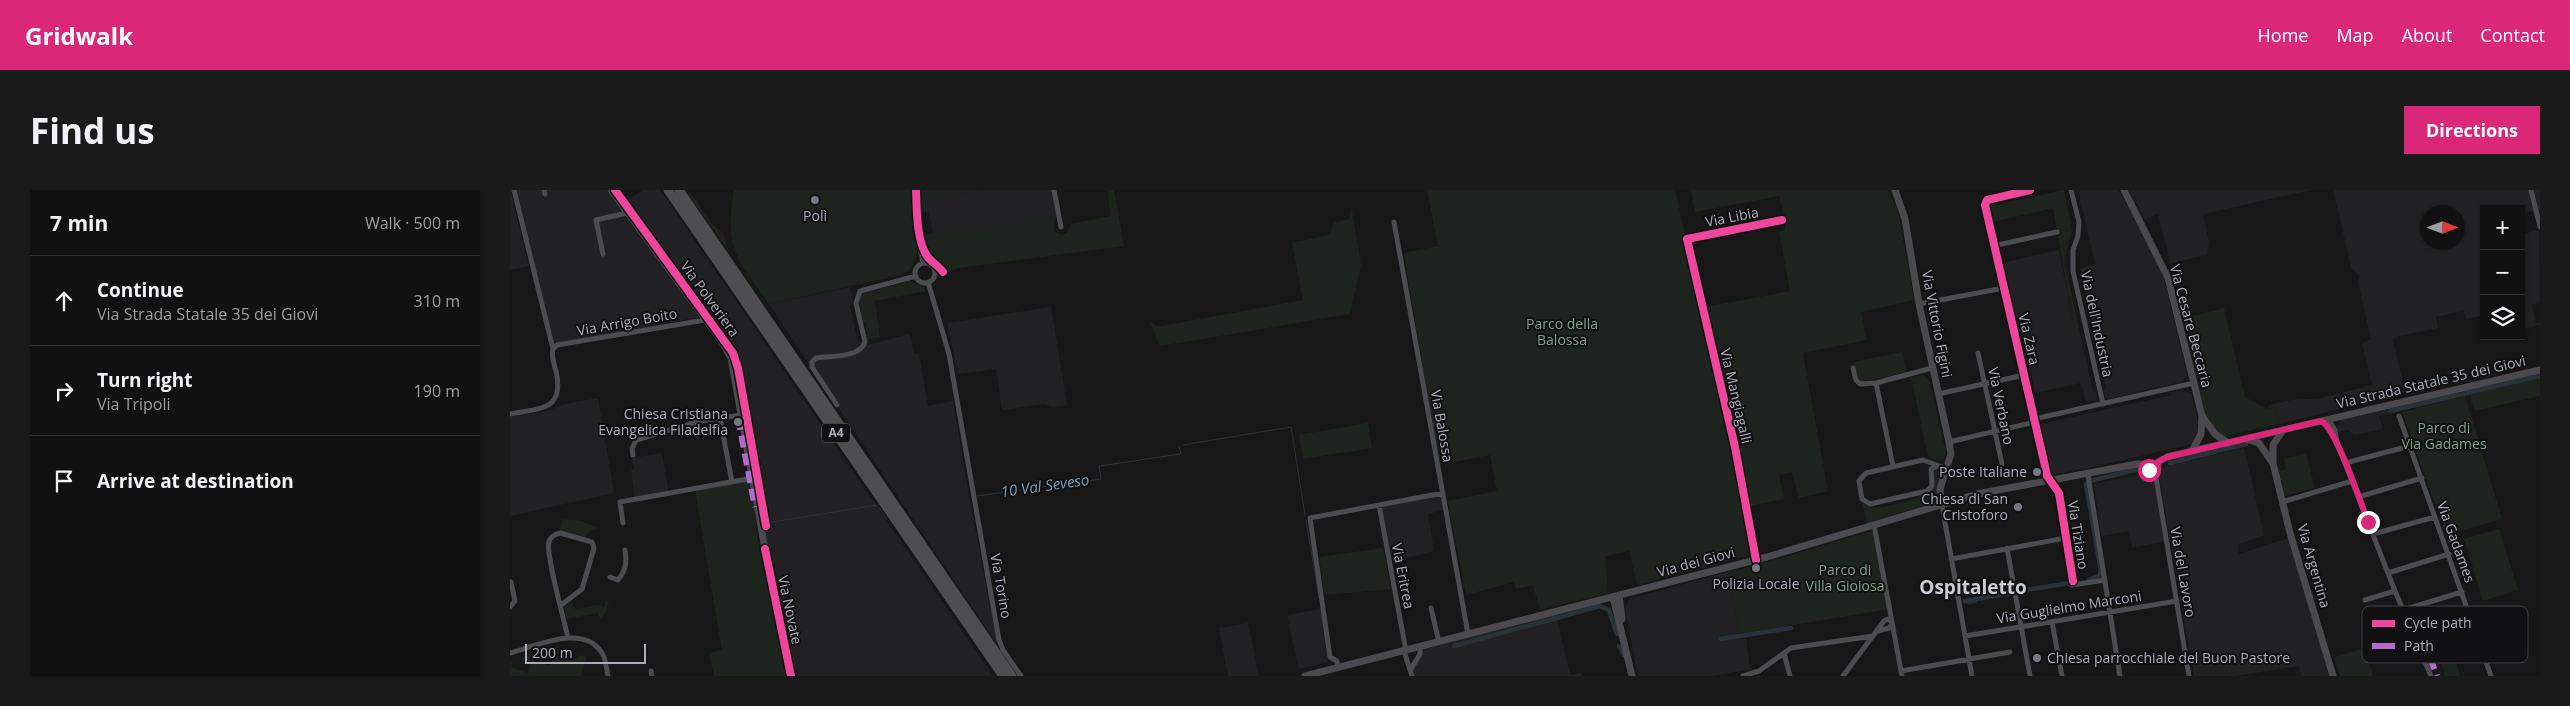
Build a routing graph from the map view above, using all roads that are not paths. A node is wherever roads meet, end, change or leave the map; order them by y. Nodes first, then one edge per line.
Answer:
1 (514, 190) edge
2 (610, 190) edge
3 (668, 190) edge
4 (679, 190) edge
5 (913, 190) edge
6 (1054, 190) edge
7 (1895, 190) edge
8 (2030, 190) edge
9 (2071, 190) edge
10 (2124, 190) edge
11 (2531, 190) edge
12 (627, 212) junction
13 (1782, 220) dead end
14 (1394, 222) dead end
15 (1061, 227) dead end
16 (2540, 227) edge
17 (2057, 232) dead end
18 (1687, 238) joint
19 (1993, 246) junction
20 (602, 254) dead end
21 (923, 263) junction
22 (916, 276) junction
23 (928, 282) junction
24 (2004, 288) junction
25 (1919, 304) junction
26 (705, 320) junction
27 (553, 349) junction
28 (1978, 353) dead end
29 (1853, 368) dead end
30 (1932, 368) junction
31 (2540, 370) edge
32 (1923, 371) junction
33 (2024, 375) junction
34 (1934, 378) junction
35 (1876, 383) junction
36 (2194, 383) junction
37 (1985, 384) junction
38 (1938, 394) junction
39 (2103, 404) junction
40 (837, 405) dead end
41 (510, 414) edge
42 (742, 414) junction
43 (2202, 416) junction
44 (2344, 416) junction
45 (2399, 416) dead end
46 (720, 418) junction
47 (2035, 420) junction
48 (2326, 422) junction
49 (2212, 430) junction
50 (2283, 430) junction
51 (2335, 430) junction
52 (1995, 431) junction
53 (2201, 434) junction
54 (2266, 434) junction
55 (2246, 439) junction
56 (1949, 442) junction
57 (2228, 443) junction
58 (2337, 443) junction
59 (2273, 445) junction
60 (2410, 446) junction
61 (2209, 447) junction
62 (2263, 447) junction
63 (2192, 451) junction
64 (633, 456) dead end
65 (1929, 462) junction
66 (2158, 462) junction
67 (2273, 463) junction
68 (2345, 463) junction
69 (2002, 464) dead end
70 (2148, 464) junction
71 (1893, 466) junction
72 (1943, 467) junction
73 (1931, 472) junction
74 (2155, 472) junction
75 (2088, 475) junction
76 (753, 478) junction
77 (2422, 478) junction
78 (2062, 479) junction
79 (2052, 481) junction
80 (2352, 481) junction
81 (732, 482) junction
82 (1443, 493) junction
83 (2059, 493) junction
84 (2358, 497) junction
85 (2282, 502) junction
86 (1379, 505) junction
87 (1942, 505) junction
88 (2435, 517) junction
89 (623, 523) dead end
90 (1874, 526) junction
91 (2373, 534) junction
92 (2066, 538) junction
93 (2006, 548) junction
94 (765, 549) joint
95 (625, 550) dead end
96 (2449, 554) junction
97 (1951, 558) junction
98 (1756, 560) junction
99 (2388, 573) junction
100 (610, 577) dead end
101 (2105, 580) junction
102 (511, 582) edge
103 (2395, 590) junction
104 (2462, 592) junction
105 (1616, 596) junction
106 (2365, 600) dead end
107 (2177, 601) junction
108 (561, 605) junction
109 (2401, 606) edge
110 (2416, 606) edge
111 (2467, 606) edge
112 (510, 607) edge
113 (1431, 608) dead end
114 (2110, 612) junction
115 (2052, 622) junction
116 (1892, 623) junction
117 (2021, 626) junction
118 (1468, 634) junction
119 (1875, 634) junction
120 (1965, 636) junction
121 (568, 638) junction
122 (1439, 642) junction
123 (1420, 647) junction
124 (1405, 651) junction
125 (2010, 652) dead end
126 (510, 653) edge
127 (1784, 653) junction
128 (1969, 659) junction
129 (2426, 663) edge
130 (2487, 663) edge
131 (1337, 665) junction
132 (1411, 669) junction
133 (1901, 673) edge
134 (608, 676) edge
135 (792, 676) edge
136 (1003, 676) edge
137 (1012, 676) edge
138 (1021, 676) edge
139 (1305, 676) edge
140 (1412, 676) edge
141 (1632, 676) edge
142 (1743, 676) edge
143 (1790, 676) edge
144 (1843, 676) edge
145 (1972, 676) edge
146 (2030, 676) edge
147 (2062, 676) edge
148 (2120, 676) edge
149 (2189, 676) edge
150 (2333, 676) edge
151 (2431, 676) edge
152 (2491, 676) edge

1 - 27 street
2 - 12 street, Via Polveriera
3 - 136 highway, A4
4 - 137 highway, A4
5 - 21 street
6 - 15 street
7 - 25 street, Via Vittorio Figini
8 - 19 street, Via Zara
9 - 39 street, Via dell'Industria
10 - 36 street, Via Cesare Beccaria
11 - 16 street
12 - 20 street
12 - 26 street, Via Polveriera
13 - 18 street, Via Libia
14 - 82 street, Via Balossa
17 - 19 street
18 - 98 street, Via Mangiagalli
19 - 24 street, Via Zara
21 - 22 street
21 - 23 street
22 - 23 street
22 - 40 street
23 - 138 street, Via Torino
24 - 25 street
24 - 33 street, Via Zara
25 - 30 street, Via Vittorio Figini
26 - 27 street, Via Arrigo Boito
26 - 42 street, Via Polveriera
27 - 41 street
28 - 37 street, Via Verbano
29 - 35 street
30 - 32 street
30 - 34 street, Via Vittorio Figini
31 - 44 street, Via Strada Statale 35 dei Giovi
32 - 34 street
32 - 35 street
33 - 37 street
33 - 47 street, Via Zara
34 - 38 street, Via Vittorio Figini
35 - 71 street
36 - 39 street
36 - 43 street, Via Cesare Beccaria
37 - 38 street
37 - 52 street, Via Verbano
38 - 56 street, Via Vittorio Figini
39 - 47 street
42 - 46 street
42 - 76 street, Via Polveriera
43 - 49 street
43 - 53 street
44 - 48 street, Via Strada Statale 35 dei Giovi
44 - 51 street
45 - 60 street, Via Gadames
46 - 64 street
46 - 81 street
47 - 52 street
47 - 79 street, Via Zara
48 - 50 street, Via Strada Statale 35 dei Giovi
48 - 51 street
48 - 58 street
49 - 57 street
49 - 61 street
50 - 54 street, Via Strada Statale 35 dei Giovi
50 - 59 street
51 - 58 street
52 - 56 street
52 - 69 street, Via Verbano
53 - 61 street
53 - 63 street
54 - 55 street, Via Strada Statale 35 dei Giovi
54 - 59 street
54 - 62 street
55 - 57 street, Via Strada Statale 35 dei Giovi
55 - 62 street
56 - 72 street, Via Vittorio Figini
57 - 61 street, Via Strada Statale 35 dei Giovi
58 - 68 street
59 - 67 street, Via Argentina
60 - 68 street
60 - 77 street, Via Gadames
61 - 63 street, Via Strada Statale 35 dei Giovi
62 - 67 street, Via Argentina
63 - 66 street, Via Strada Statale 35 dei Giovi
65 - 71 street
65 - 72 street
65 - 73 street
66 - 70 street
66 - 74 street
67 - 85 street, Via Argentina
68 - 80 street
70 - 74 street
70 - 75 street, Via dei Giovi
71 - 73 street
72 - 73 street
72 - 87 street, Via Vittorio Figini
74 - 107 street, Via del Lavoro
75 - 78 street, Via dei Giovi
75 - 101 street
76 - 81 street
76 - 94 street, Via Polveriera
77 - 84 street
77 - 88 street, Via Gadames
78 - 79 street, Via dei Giovi
78 - 83 street, Via Tiziano
79 - 83 street, Via Tiziano
79 - 87 street, Via dei Giovi
80 - 84 street
80 - 85 street
81 - 89 street
82 - 86 street
82 - 118 street, Via Balossa
83 - 92 street, Via Tiziano
84 - 91 street
85 - 150 street, Via Argentina
86 - 124 street, Via Eritrea
86 - 131 street
87 - 90 street, Via dei Giovi
87 - 97 street
88 - 91 street
88 - 96 street, Via Gadames
90 - 98 street, Via dei Giovi
90 - 116 street
91 - 99 street
92 - 93 street
92 - 101 street, Via Tiziano
93 - 97 street
93 - 117 street
94 - 135 street, Via Novate
95 - 100 street
96 - 99 street
96 - 104 street, Via Gadames
97 - 120 street
98 - 105 street, Via dei Giovi
99 - 103 street
101 - 114 street
102 - 112 street
103 - 106 street
103 - 109 street
104 - 110 street
104 - 111 street, Via Gadames
105 - 118 street, Via dei Giovi
105 - 141 street
107 - 114 street, Via Guglielmo Marconi
107 - 149 street, Via del Lavoro
108 - 108 street
108 - 121 street
113 - 122 street
114 - 115 street, Via Guglielmo Marconi
114 - 148 street
115 - 117 street, Via Guglielmo Marconi
115 - 147 street
116 - 119 street
116 - 133 street
117 - 120 street, Via Guglielmo Marconi
117 - 146 street
118 - 122 street, Via dei Giovi
119 - 127 street
119 - 144 street
120 - 128 street
121 - 126 street
121 - 134 street
122 - 123 street, Via dei Giovi
123 - 124 street, Via dei Giovi
123 - 132 street
124 - 131 street, Via dei Giovi
124 - 132 street, Via Eritrea
125 - 128 street
127 - 142 street
127 - 143 street
128 - 133 street
128 - 145 street
129 - 151 street
130 - 152 street, Via Gadames
131 - 139 street, Via dei Giovi
132 - 140 street, Via Eritrea

